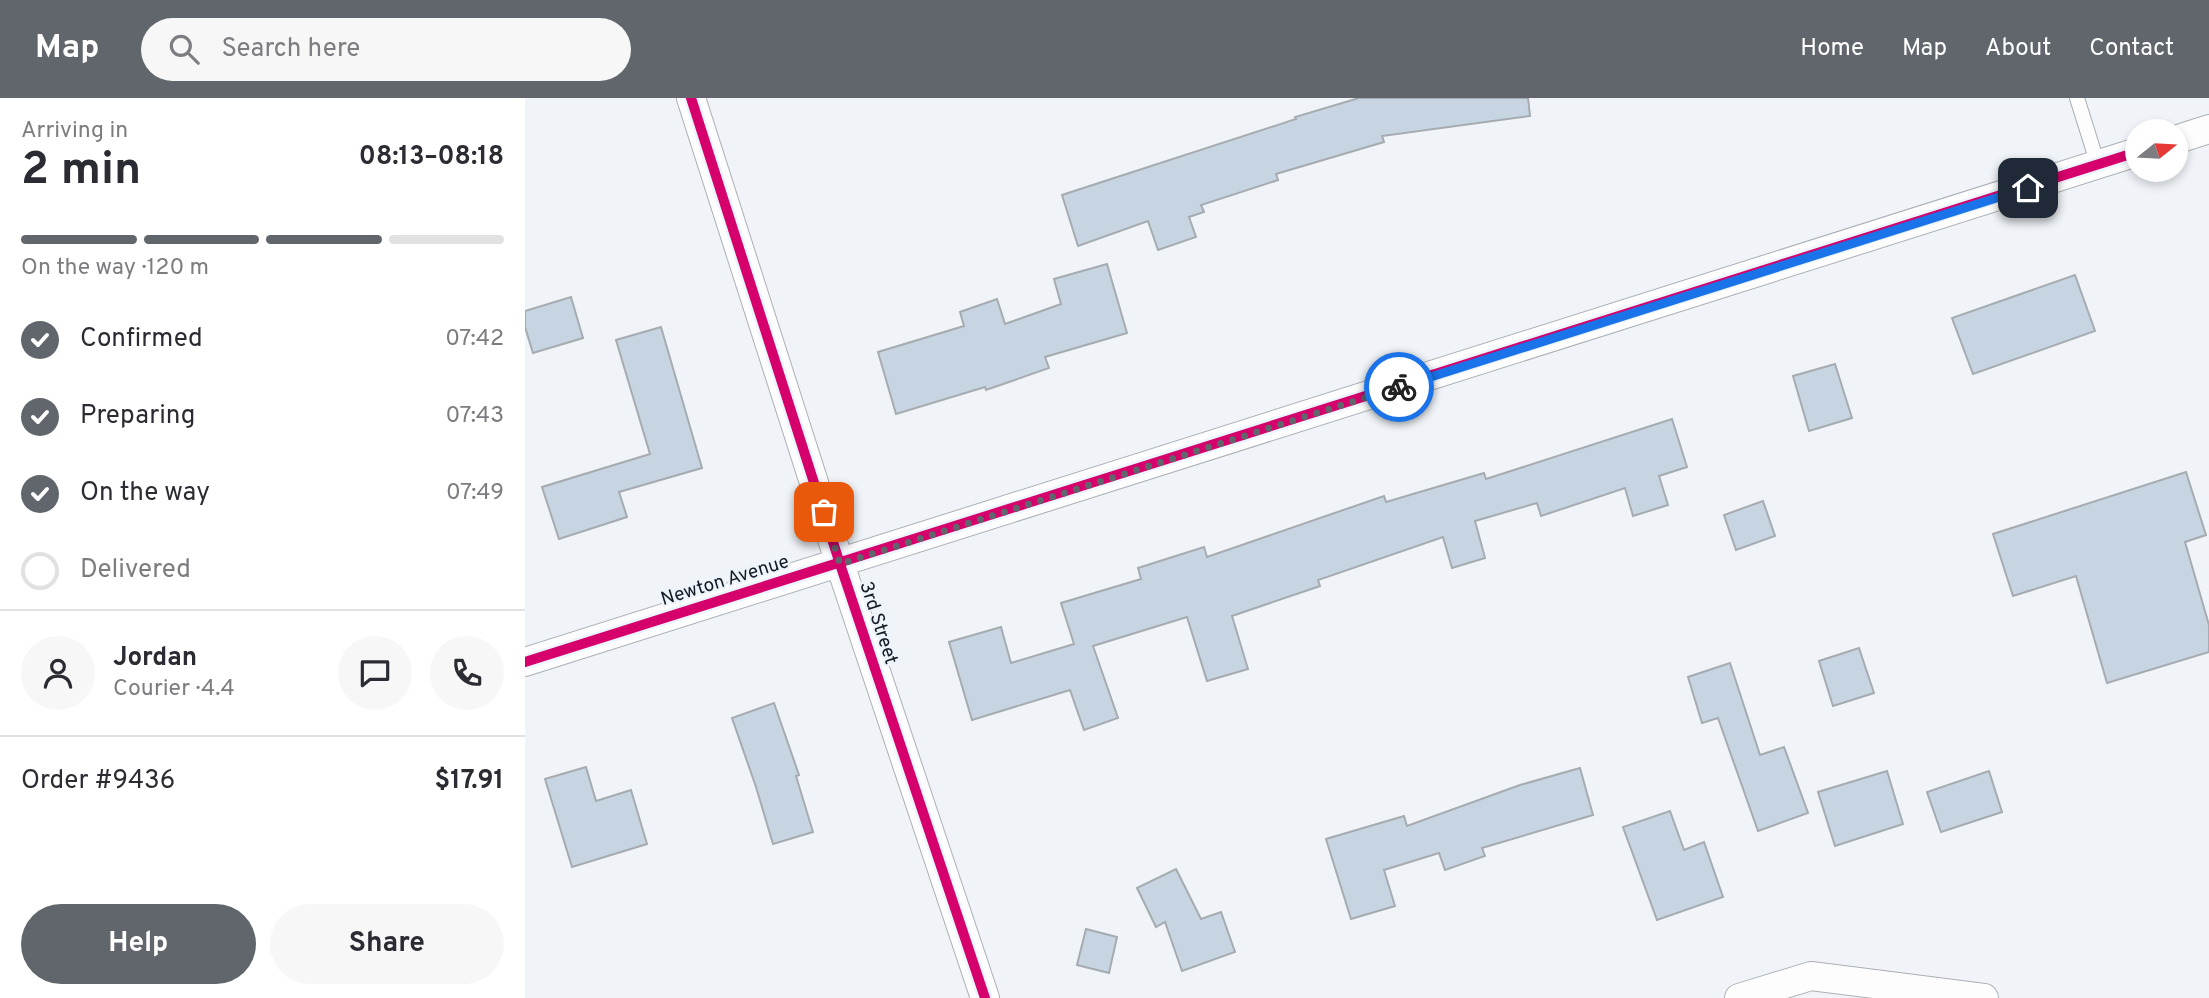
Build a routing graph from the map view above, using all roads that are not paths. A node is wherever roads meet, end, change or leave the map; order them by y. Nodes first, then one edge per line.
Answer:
1 (691, 98) edge
2 (2077, 98) edge
3 (2209, 129) edge
4 (2188, 136) edge
5 (2125, 156) edge
6 (2098, 165) junction
7 (840, 564) junction
8 (525, 662) edge
9 (985, 998) edge
10 (1739, 998) edge
11 (1984, 998) edge

1 - 7 street, 3rd Street
2 - 6 lane
3 - 4 street
5 - 6 street, Newton Avenue
6 - 7 street, Newton Avenue
7 - 8 street, Newton Avenue
7 - 9 street, 3rd Street
10 - 11 street

